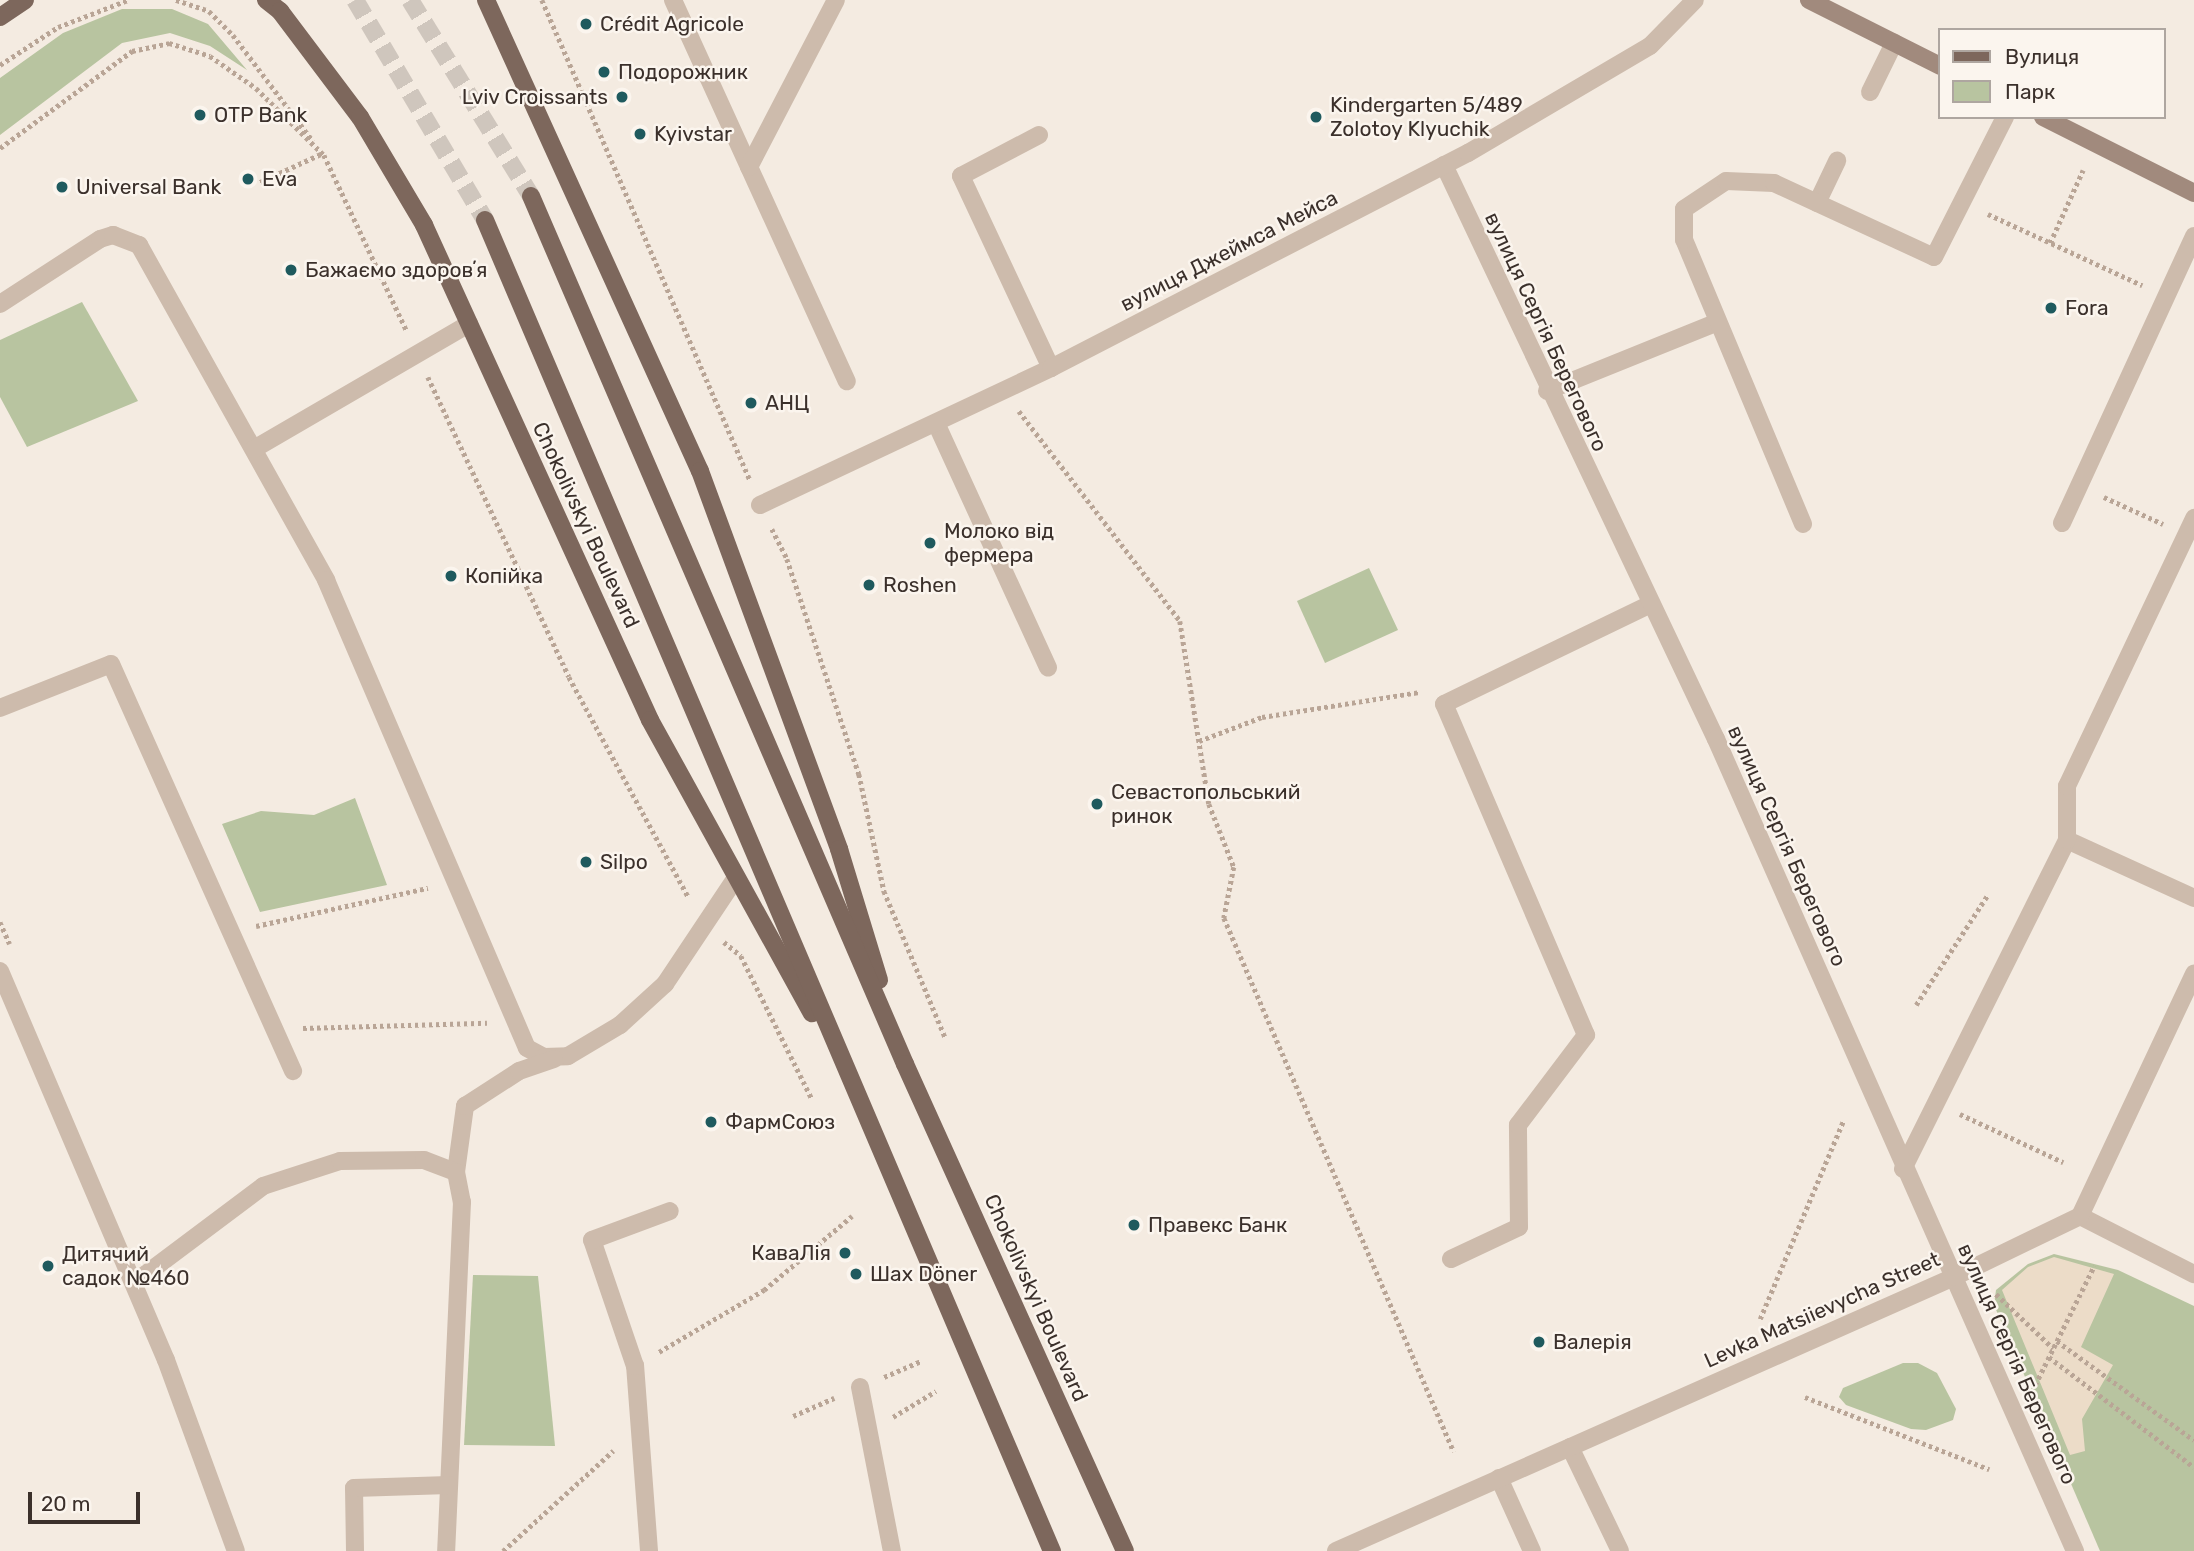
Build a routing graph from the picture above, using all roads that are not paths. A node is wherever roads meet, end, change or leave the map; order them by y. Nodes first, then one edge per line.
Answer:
1 (25, 0) edge
2 (266, 0) edge
3 (486, 0) edge
4 (673, 0) edge
5 (836, 0) edge
6 (1695, 0) edge
7 (1809, 0) edge
8 (0, 17) edge
9 (1894, 43) junction
10 (1938, 65) edge
11 (1870, 92) dead end
12 (2003, 119) edge
13 (2046, 119) edge
14 (1039, 135) dead end
15 (1838, 161) dead end
16 (1444, 165) junction
17 (749, 167) junction
18 (2194, 193) edge
19 (531, 195) tunnel mouth
20 (1817, 203) junction
21 (485, 220) tunnel mouth
22 (2194, 236) edge
23 (0, 304) edge
24 (1717, 322) junction
25 (469, 324) junction
26 (1051, 368) junction
27 (847, 381) dead end
28 (1547, 391) junction
29 (936, 423) junction
30 (254, 449) junction
31 (760, 505) road end
32 (2062, 523) dead end
33 (1802, 524) dead end
34 (2191, 530) edge
35 (1651, 604) junction
36 (1048, 668) dead end
37 (0, 708) edge
38 (2067, 840) junction
39 (735, 879) junction
40 (2194, 898) edge
41 (0, 971) edge
42 (2194, 976) edge
43 (556, 1058) junction
44 (905, 1064) junction
45 (293, 1070) dead end
46 (851, 1080) junction
47 (1903, 1169) junction
48 (456, 1172) junction
49 (670, 1211) dead end
50 (2080, 1216) junction
51 (1451, 1259) dead end
52 (2194, 1274) edge
53 (1954, 1277) junction
54 (134, 1283) junction
55 (860, 1387) dead end
56 (1570, 1447) junction
57 (1499, 1478) junction
58 (449, 1485) junction
59 (236, 1551) edge
60 (355, 1551) edge
61 (446, 1551) edge
62 (649, 1551) edge
63 (892, 1551) edge
64 (1052, 1551) edge
65 (1125, 1551) edge
66 (1336, 1551) edge
67 (1531, 1551) edge
68 (1620, 1551) edge
69 (2075, 1551) edge

1 - 8 main road
2 - 25 main road, Chokolivskyi Boulevard
3 - 44 main road, Chokolivskyi Boulevard
4 - 17 street
5 - 17 street
6 - 16 street, вулиця Джеймса Мейса
7 - 9 street
9 - 10 street
9 - 11 street
12 - 20 street
13 - 18 street
14 - 26 street
15 - 20 street
16 - 26 street, вулиця Джеймса Мейса
16 - 28 street, вулиця Сергія Берегового
17 - 27 street
19 - 44 main road, Chokolivskyi Boulevard
20 - 24 street
21 - 46 main road, Chokolivskyi Boulevard
22 - 32 street
23 - 30 street
24 - 28 street
24 - 33 street
25 - 30 street
25 - 39 main road, Chokolivskyi Boulevard
26 - 29 street, вулиця Джеймса Мейса
28 - 35 street, вулиця Сергія Берегового
29 - 31 street, вулиця Джеймса Мейса
29 - 36 street
30 - 43 street
34 - 38 street
35 - 47 street, вулиця Сергія Берегового
35 - 51 street
37 - 45 street
38 - 40 street
38 - 47 street
39 - 43 street
39 - 46 main road, Chokolivskyi Boulevard
41 - 54 street
42 - 50 street
43 - 48 street
44 - 65 main road, Chokolivskyi Boulevard
46 - 64 main road, Chokolivskyi Boulevard
47 - 53 street, вулиця Сергія Берегового
48 - 54 street
48 - 58 street
49 - 62 street
50 - 52 street
50 - 53 street, Levka Matsiievycha Street
53 - 56 street, Levka Matsiievycha Street
53 - 69 street, вулиця Сергія Берегового
54 - 59 street
55 - 63 street
56 - 57 street, Levka Matsiievycha Street
56 - 68 street
57 - 66 street, Levka Matsiievycha Street
57 - 67 street
58 - 60 street
58 - 61 street

